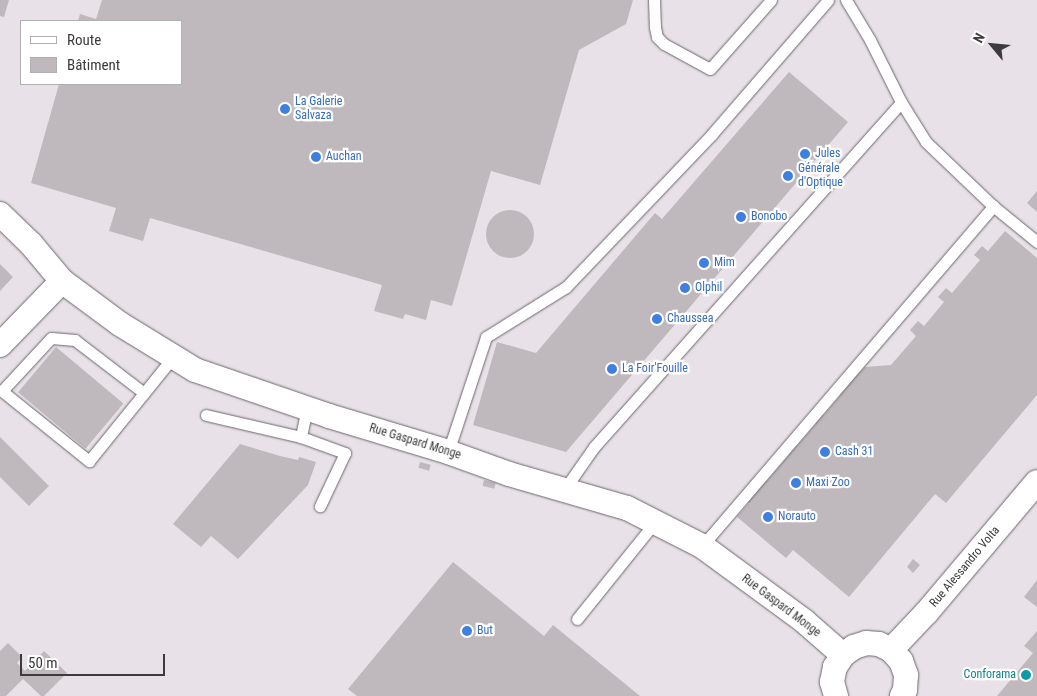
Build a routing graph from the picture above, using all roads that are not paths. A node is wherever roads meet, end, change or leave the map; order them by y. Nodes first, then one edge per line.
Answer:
1 (654, 0) edge
2 (770, 0) edge
3 (828, 0) edge
4 (846, 0) edge
5 (901, 102) junction
6 (993, 206) junction
7 (0, 214) edge
8 (1037, 242) edge
9 (62, 281) junction
10 (0, 346) edge
11 (173, 356) junction
12 (144, 393) junction
13 (307, 408) junction
14 (206, 415) dead end
15 (301, 437) junction
16 (448, 452) junction
17 (1037, 482) edge
18 (564, 490) junction
19 (320, 506) dead end
20 (655, 522) junction
21 (702, 546) junction
22 (577, 619) dead end
23 (891, 650) junction
24 (843, 654) junction
25 (836, 696) edge
26 (902, 696) edge

1 - 2 lane
3 - 16 lane
4 - 5 lane
5 - 6 lane
5 - 18 lane
6 - 8 lane
6 - 21 lane
7 - 9 street, Rue Gaspard Monge
9 - 10 street
9 - 11 street, Rue Gaspard Monge
11 - 12 lane
11 - 13 street, Rue Gaspard Monge
12 - 12 lane
13 - 15 lane
13 - 16 street, Rue Gaspard Monge
14 - 15 lane
15 - 19 lane
16 - 18 street, Rue Gaspard Monge
17 - 23 street, Rue Alessandro Volta
18 - 20 street, Rue Gaspard Monge
20 - 21 street, Rue Gaspard Monge
20 - 22 lane
21 - 24 street, Rue Gaspard Monge
23 - 24 street
23 - 26 street
24 - 25 street

